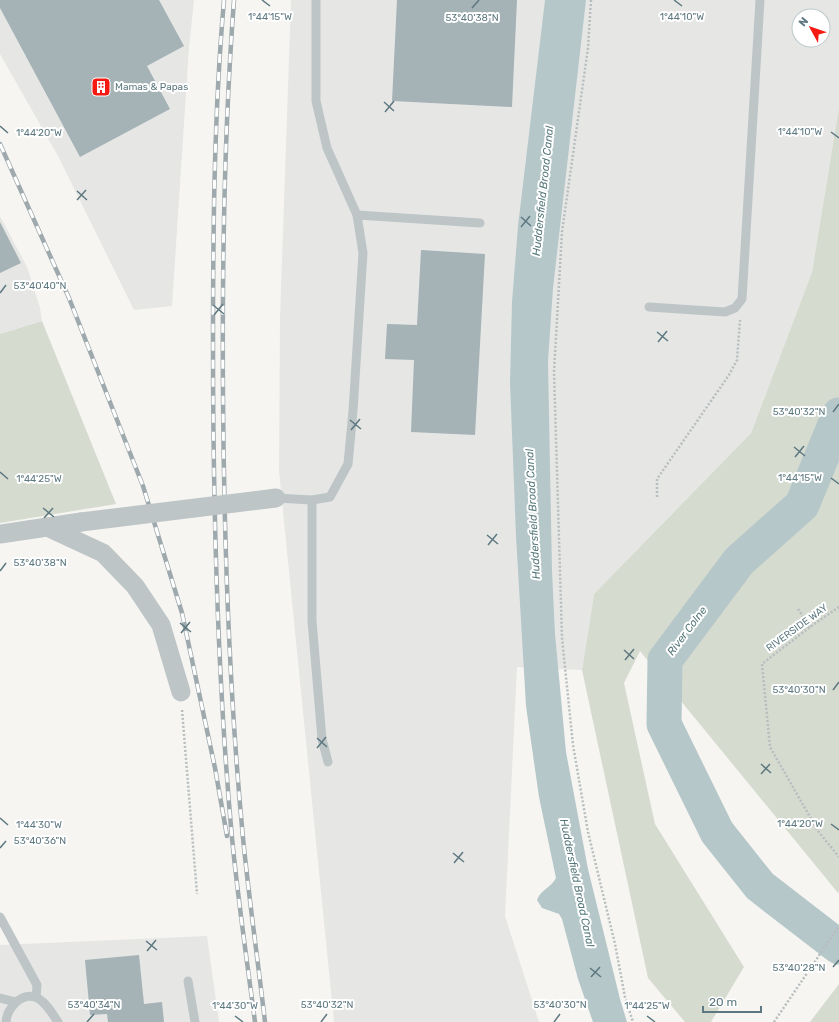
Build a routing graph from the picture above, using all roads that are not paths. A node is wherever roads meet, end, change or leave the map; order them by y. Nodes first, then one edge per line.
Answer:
1 (316, 0) edge
2 (760, 0) edge
3 (357, 215) junction
4 (480, 223) dead end
5 (649, 307) dead end
6 (276, 498) joint
7 (312, 500) junction
8 (47, 527) junction
9 (0, 534) edge
10 (181, 692) road end
11 (328, 762) dead end
12 (0, 917) edge
13 (188, 981) dead end
14 (36, 997) junction
15 (0, 998) edge
16 (16, 1002) junction
17 (6, 1022) edge
18 (58, 1022) edge
19 (195, 1022) edge

1 - 3 lane
2 - 5 lane
3 - 4 lane
3 - 7 lane
6 - 7 lane
6 - 8 street, bridge
7 - 11 lane
8 - 9 street
8 - 10 street
12 - 14 lane
13 - 19 lane
14 - 16 lane
14 - 18 lane
15 - 16 lane
16 - 17 lane

